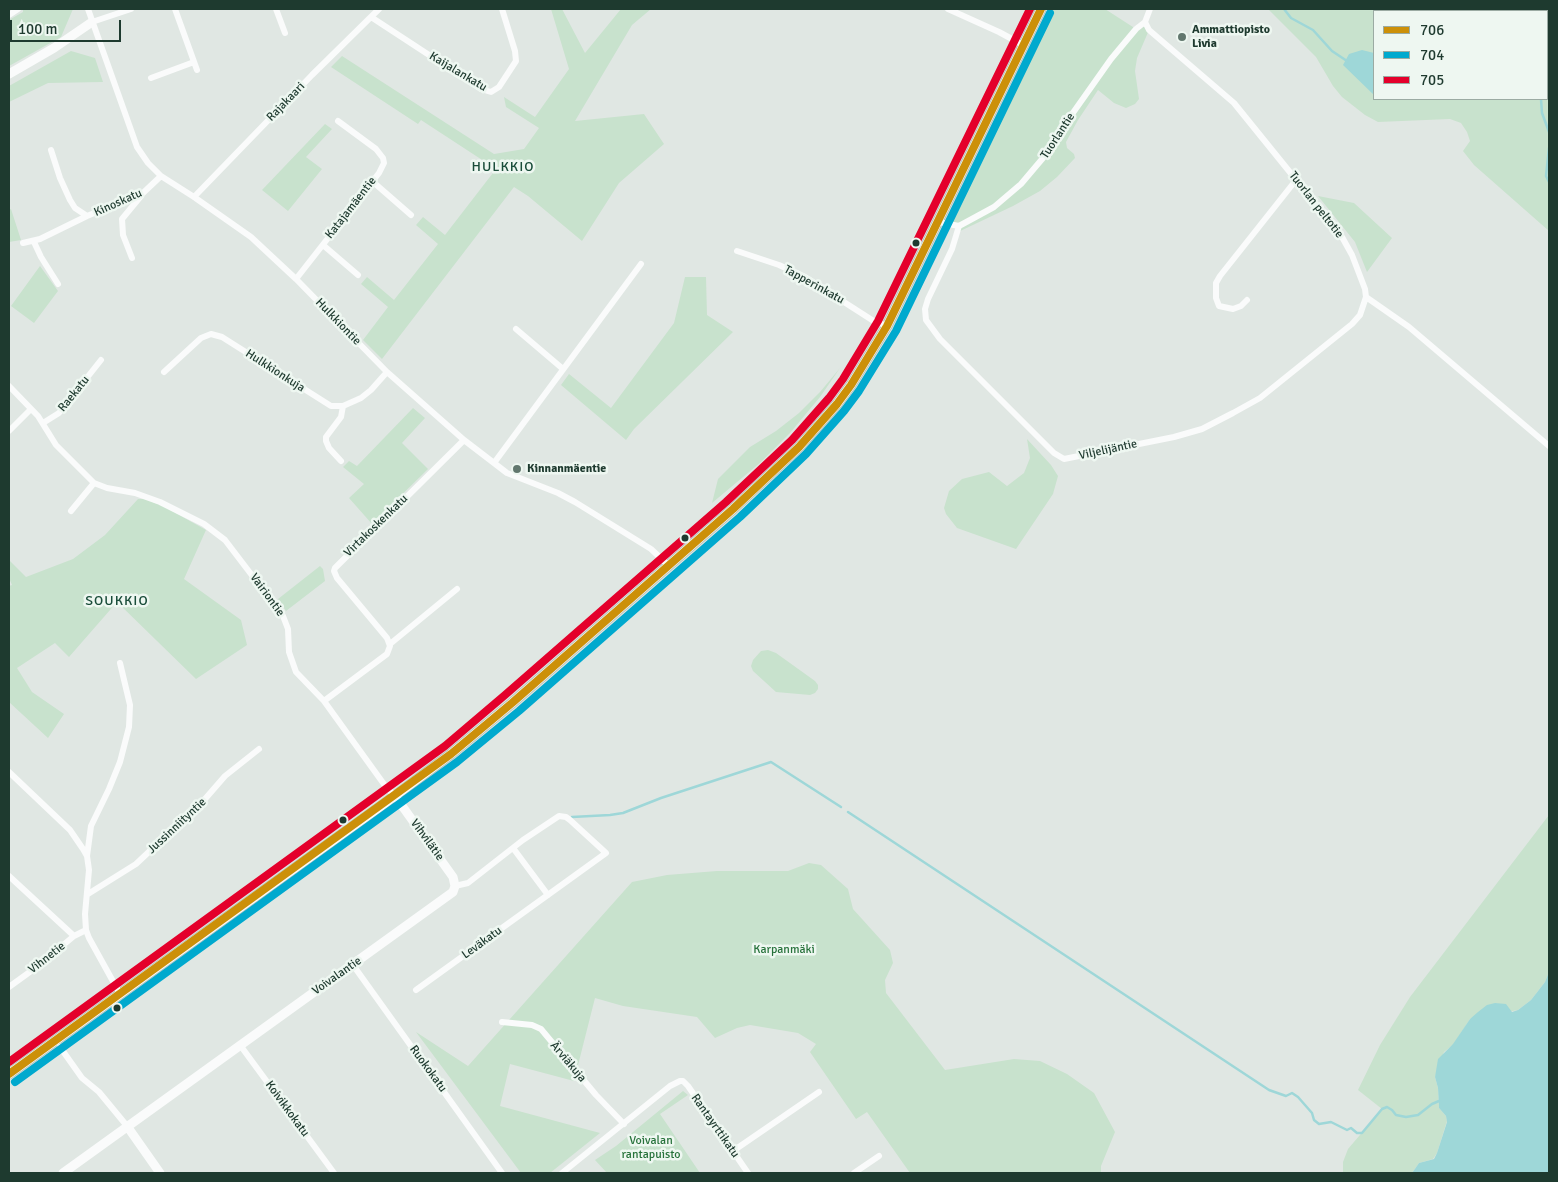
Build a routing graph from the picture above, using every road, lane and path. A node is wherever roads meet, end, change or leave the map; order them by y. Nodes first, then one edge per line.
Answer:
1 (18, 9) edge
2 (88, 9) edge
3 (131, 9) edge
4 (175, 9) edge
5 (276, 9) edge
6 (379, 9) edge
7 (502, 9) edge
8 (948, 9) edge
9 (1041, 9) edge
10 (1150, 9) edge
11 (9, 15) edge
12 (371, 17) junction
13 (92, 22) junction
14 (1144, 22) junction
15 (285, 33) dead end
16 (1023, 45) junction
17 (194, 62) junction
18 (197, 70) dead end
19 (9, 74) edge
20 (151, 78) dead end
21 (338, 121) dead end
22 (51, 150) dead end
23 (161, 176) junction
24 (372, 180) junction
25 (1296, 180) junction
26 (143, 193) junction
27 (194, 197) junction
28 (411, 214) dead end
29 (87, 216) junction
30 (938, 222) junction
31 (959, 226) junction
32 (34, 242) junction
33 (23, 243) dead end
34 (323, 245) junction
35 (737, 251) dead end
36 (132, 258) dead end
37 (640, 264) dead end
38 (358, 274) dead end
39 (296, 279) junction
40 (58, 284) dead end
41 (1366, 297) junction
42 (1247, 300) dead end
43 (888, 326) junction
44 (516, 330) dead end
45 (101, 360) dead end
46 (563, 369) junction
47 (164, 372) dead end
48 (387, 372) junction
49 (9, 386) edge
50 (343, 406) junction
51 (31, 409) junction
52 (43, 423) junction
53 (9, 431) edge
54 (464, 440) junction
55 (1549, 446) edge
56 (342, 461) dead end
57 (494, 463) junction
58 (94, 483) junction
59 (71, 511) dead end
60 (668, 565) junction
61 (457, 589) dead end
62 (390, 644) junction
63 (120, 664) dead end
64 (324, 700) junction
65 (259, 749) dead end
66 (9, 772) edge
67 (394, 796) junction
68 (513, 848) junction
69 (606, 853) joint
70 (87, 856) junction
71 (9, 876) edge
72 (456, 886) junction
73 (88, 894) junction
74 (548, 895) junction
75 (86, 930) junction
76 (74, 936) junction
77 (353, 965) junction
78 (9, 987) edge
79 (416, 990) dead end
80 (120, 994) junction
81 (502, 1022) dead end
82 (240, 1045) junction
83 (60, 1046) dead end
84 (9, 1074) edge
85 (819, 1092) dead end
86 (624, 1124) junction
87 (127, 1126) junction
88 (733, 1151) junction
89 (879, 1156) dead end
90 (63, 1173) edge
91 (160, 1173) edge
92 (334, 1173) edge
93 (502, 1173) edge
94 (562, 1173) edge
95 (748, 1173) edge
96 (854, 1173) edge

1 - 11 street
2 - 13 street, Hulkkiontie
3 - 13 street
4 - 17 street
5 - 15 street
6 - 12 street, Rajakaari
7 - 12 street, Kaijalankatu
8 - 16 street
9 - 16 main road
10 - 14 street, Tuorlantie
12 - 27 street, Rajakaari
13 - 19 main road
13 - 23 street, Hulkkiontie
14 - 25 street, Tuorlan peltotie
14 - 31 street, Tuorlantie
16 - 30 main road
17 - 18 street
17 - 20 street
21 - 24 street, Katajamäentie
22 - 29 street, Kinoskatu
23 - 26 street, Kinoskatu
23 - 27 street, Hulkkiontie
24 - 28 street
24 - 34 street, Katajamäentie
25 - 41 street, Tuorlan peltotie
25 - 42 street
26 - 29 street, Kinoskatu
26 - 36 street
27 - 39 street, Hulkkiontie
29 - 32 street
30 - 31 street
30 - 43 main road
31 - 41 street, Viljelijäntie
32 - 33 street
32 - 40 street
34 - 38 street
34 - 39 street, Katajamäentie
35 - 43 street, Tapperinkatu
37 - 46 street
39 - 48 street, Hulkkiontie
41 - 55 street
43 - 60 main road
44 - 46 street
45 - 52 street, Raekatu
46 - 57 street
47 - 50 street, Hulkkionkuja
48 - 50 street
48 - 54 street, Hulkkiontie
49 - 51 street
50 - 56 street
51 - 52 street
51 - 53 street
52 - 58 street
54 - 57 street, Hulkkiontie
54 - 62 street, Virtakoskenkatu
57 - 60 street, Hulkkiontie
58 - 59 street
58 - 64 street, Vairiontie
60 - 67 main road
61 - 62 street
62 - 64 street
63 - 70 street
64 - 67 street, Vairiontie
65 - 73 street, Jussinniityntie
66 - 70 street
67 - 72 main road, Vihvilätie
67 - 80 main road
68 - 69 street, Voivalantie
68 - 72 street, Voivalantie
68 - 74 street
69 - 74 street, Leväkatu
70 - 73 street
71 - 76 street
72 - 77 main road, Voivalantie
73 - 75 street
74 - 79 street, Leväkatu
75 - 76 street, Vihnetie
75 - 80 street
76 - 78 street, Vihnetie
77 - 82 main road, Voivalantie
77 - 93 street, Ruokokatu
80 - 84 main road
81 - 86 street, Ärviäkuja
82 - 87 main road, Voivalantie
82 - 92 street, Koivikkokatu
83 - 87 street
85 - 88 street
86 - 88 street, Rantayrttikatu
86 - 94 street, Rantayrttikatu
87 - 90 main road, Voivalantie
87 - 91 main road
88 - 95 street, Rantayrttikatu
89 - 96 street

